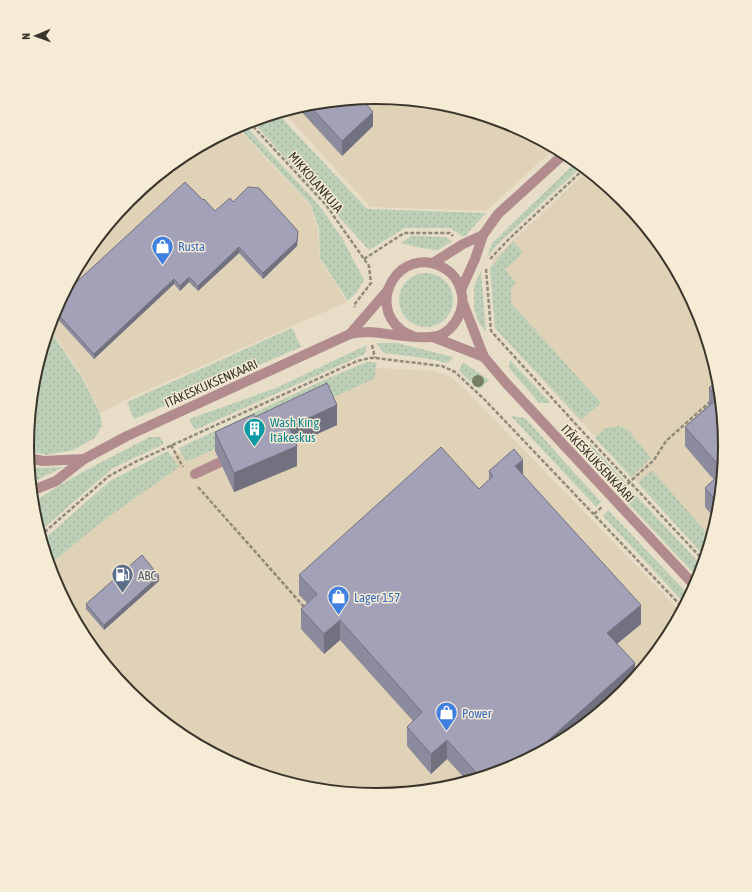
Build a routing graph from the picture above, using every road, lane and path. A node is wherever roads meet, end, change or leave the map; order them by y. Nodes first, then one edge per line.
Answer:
1 (253, 127) edge
2 (560, 158) edge
3 (580, 172) edge
4 (483, 236) junction
5 (463, 244) junction
6 (475, 258) junction
7 (433, 263) junction
8 (486, 270) junction
9 (388, 290) junction
10 (461, 290) junction
11 (463, 303) junction
12 (350, 334) junction
13 (415, 337) junction
14 (433, 338) junction
15 (484, 356) junction
16 (714, 398) edge
17 (170, 445) junction
18 (245, 451) edge
19 (35, 459) edge
20 (84, 459) junction
21 (192, 475) junction
22 (631, 481) junction
23 (37, 489) edge
24 (612, 498) junction
25 (594, 514) junction
26 (45, 531) edge
27 (700, 556) edge
28 (690, 581) edge
29 (679, 604) edge
30 (305, 608) edge

1 - 5 path, MIKKOLANKUJA
2 - 4 street
3 - 8 path
4 - 5 street
4 - 6 street
5 - 7 street
6 - 8 path
6 - 10 street
7 - 9 street
7 - 10 street
8 - 22 path
9 - 12 street, ITÄKESKUKSENKAARI
9 - 13 street
10 - 11 street
11 - 14 street
11 - 15 street, ITÄKESKUKSENKAARI
12 - 13 street, ITÄKESKUKSENKAARI
12 - 20 street, ITÄKESKUKSENKAARI
13 - 14 street
14 - 15 street
15 - 24 street, ITÄKESKUKSENKAARI
16 - 22 path
17 - 21 path
17 - 25 path
17 - 26 path
18 - 21 street
19 - 20 street, ITÄKESKUKSENKAARI
20 - 23 street, ITÄKESKUKSENKAARI
21 - 30 path
22 - 24 path
22 - 27 path
24 - 25 path
24 - 28 street, ITÄKESKUKSENKAARI
25 - 29 path

